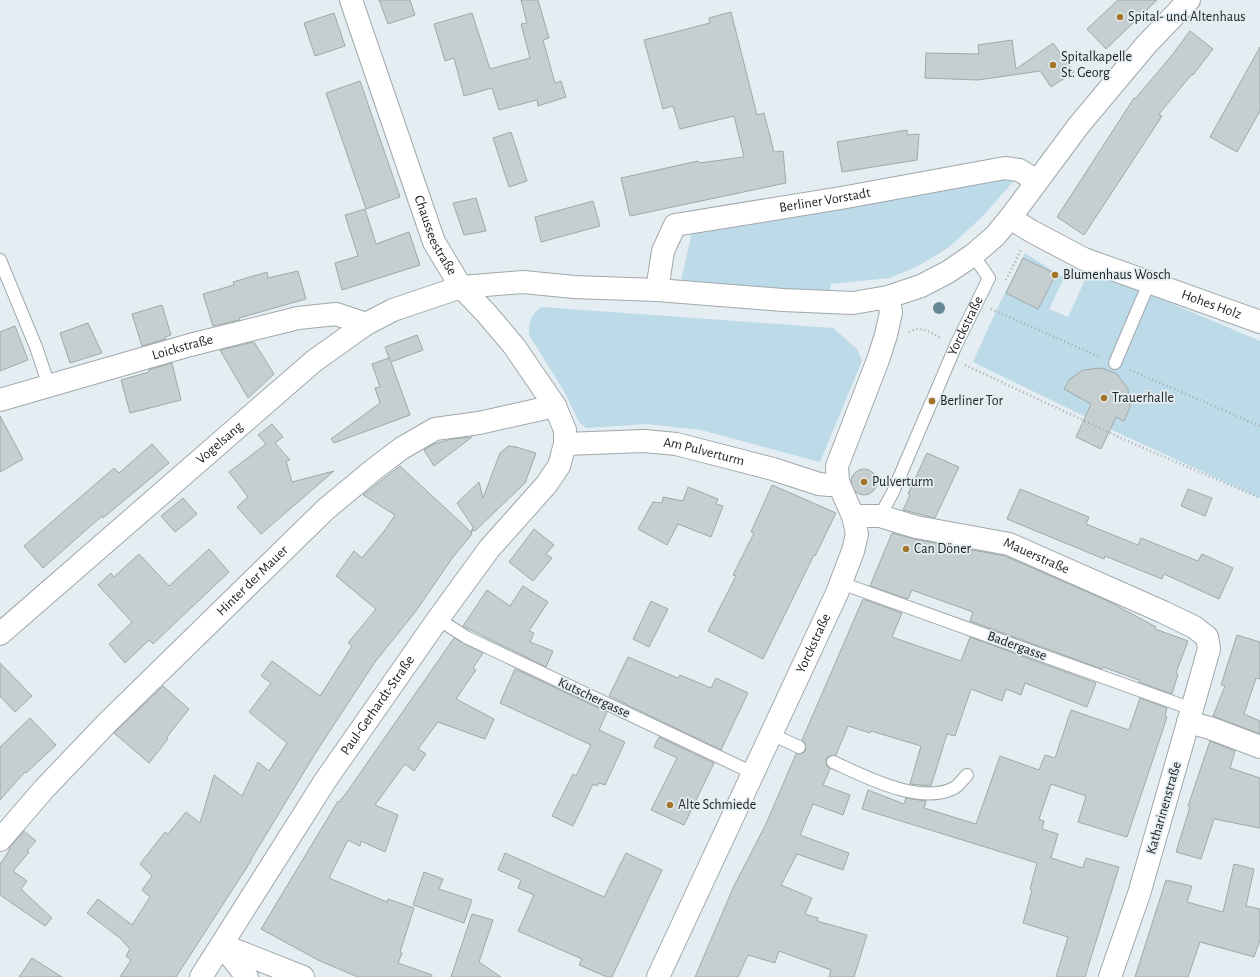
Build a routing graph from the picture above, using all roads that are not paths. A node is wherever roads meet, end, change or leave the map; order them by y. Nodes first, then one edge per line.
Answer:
1 (351, 0) edge
2 (1184, 2) edge
3 (1037, 181) junction
4 (1010, 218) junction
5 (973, 255) junction
6 (0, 260) edge
7 (1149, 283) junction
8 (461, 287) junction
9 (657, 290) junction
10 (888, 297) junction
11 (1260, 322) edge
12 (366, 324) junction
13 (1114, 363) dead end
14 (49, 386) junction
15 (0, 400) edge
16 (555, 406) junction
17 (566, 444) junction
18 (839, 484) junction
19 (853, 516) junction
20 (880, 516) junction
21 (841, 583) junction
22 (438, 619) junction
23 (0, 634) edge
24 (1207, 637) joint
25 (1190, 715) junction
26 (771, 734) junction
27 (799, 747) dead end
28 (1260, 747) edge
29 (833, 762) dead end
30 (753, 773) junction
31 (967, 775) dead end
32 (0, 840) edge
33 (222, 945) junction
34 (201, 977) edge
35 (247, 977) edge
36 (303, 977) edge
37 (658, 977) edge
38 (1110, 977) edge

1 - 8 street, Chausseestraße
2 - 3 street
3 - 4 street
3 - 9 street, Berliner Vorstadt
4 - 5 street
4 - 7 street, Hohes Holz
5 - 10 street
5 - 20 lane, Yorckstraße
6 - 14 lane
7 - 11 street, Hohes Holz
7 - 13 lane
8 - 9 street
8 - 12 street, Vogelsang
8 - 16 street, Chausseestraße
9 - 10 street
10 - 18 street, Yorckstraße
12 - 14 street, Loickstraße
12 - 23 street, Vogelsang
14 - 15 street, Loickstraße
16 - 17 street, Chausseestraße
16 - 32 street, Hinter der Mauer
17 - 18 street, Am Pulverturm
17 - 22 street, Paul-Gerhardt-Straße
18 - 19 street, Yorckstraße
19 - 20 street, Mauerstraße
19 - 21 street, Yorckstraße
20 - 24 street, Mauerstraße
21 - 25 lane, Badergasse
21 - 26 street, Yorckstraße
22 - 30 lane, Kutschergasse
22 - 33 street, Paul-Gerhardt-Straße
24 - 25 street, Katharinenstraße
25 - 28 street
25 - 38 street, Katharinenstraße
26 - 27 lane
26 - 30 street, Yorckstraße
29 - 31 lane
30 - 37 street, Yorckstraße
33 - 34 street, Paul-Gerhardt-Straße
33 - 35 street
33 - 36 street

